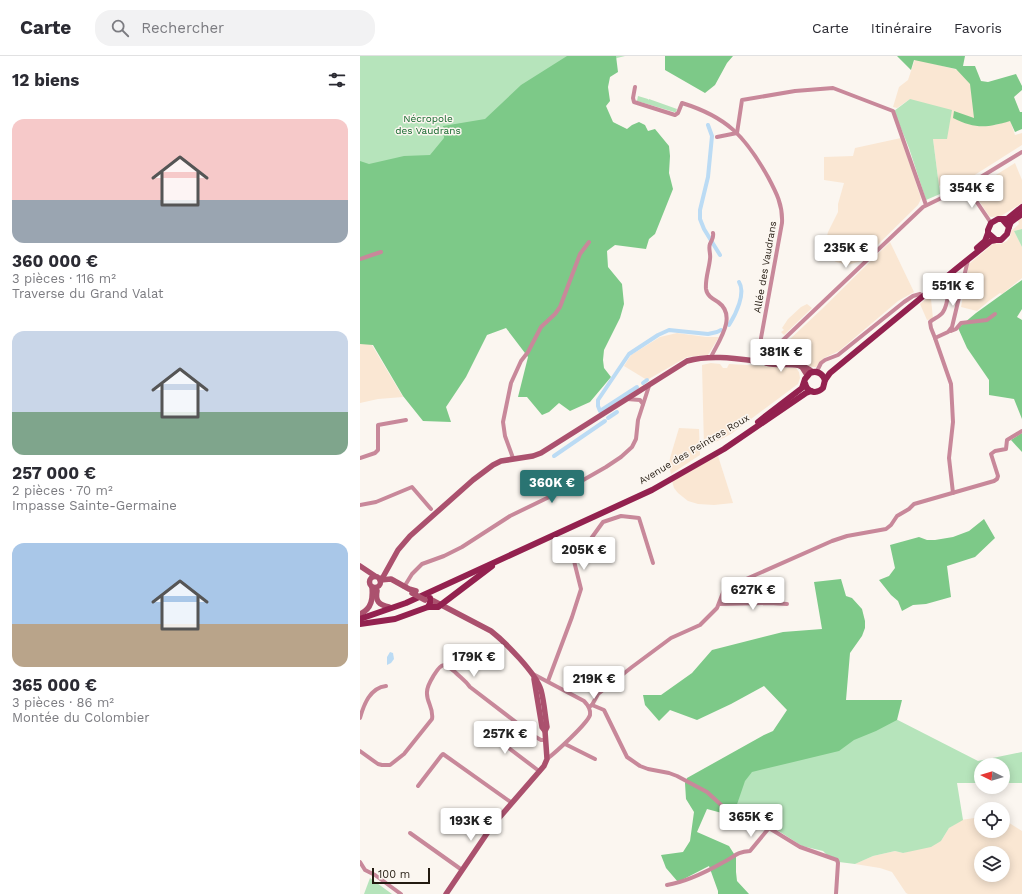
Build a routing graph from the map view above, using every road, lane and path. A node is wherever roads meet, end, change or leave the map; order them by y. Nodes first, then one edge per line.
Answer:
1 (636, 88) dead end
2 (738, 133) junction
3 (717, 137) dead end
4 (1022, 152) edge
5 (966, 186) junction
6 (926, 205) junction
7 (1022, 207) edge
8 (1022, 214) edge
9 (1002, 220) junction
10 (991, 223) junction
11 (1009, 227) junction
12 (713, 233) dead end
13 (988, 234) junction
14 (996, 240) junction
15 (589, 242) dead end
16 (380, 252) dead end
17 (360, 259) edge
18 (968, 260) junction
19 (956, 269) junction
20 (966, 273) junction
21 (950, 274) junction
22 (920, 294) junction
23 (995, 314) dead end
24 (950, 331) junction
25 (935, 338) junction
26 (766, 356) junction
27 (711, 357) junction
28 (790, 364) junction
29 (814, 373) junction
30 (825, 380) junction
31 (805, 383) junction
32 (649, 386) junction
33 (811, 391) junction
34 (627, 398) junction
35 (643, 404) junction
36 (406, 420) dead end
37 (1022, 431) edge
38 (360, 458) edge
39 (513, 458) junction
40 (953, 493) junction
41 (628, 501) junction
42 (360, 505) edge
43 (431, 509) dead end
44 (497, 561) junction
45 (653, 563) dead end
46 (360, 566) edge
47 (386, 572) junction
48 (377, 581) junction
49 (393, 581) junction
50 (441, 586) junction
51 (410, 590) junction
52 (428, 601) junction
53 (443, 604) junction
54 (719, 604) junction
55 (787, 604) dead end
56 (388, 607) junction
57 (449, 609) junction
58 (360, 616) edge
59 (360, 624) edge
60 (533, 676) junction
61 (548, 681) junction
62 (386, 686) dead end
63 (591, 706) junction
64 (360, 718) edge
65 (481, 727) dead end
66 (545, 735) junction
67 (565, 744) junction
68 (559, 750) junction
69 (360, 751) edge
70 (547, 755) junction
71 (595, 759) dead end
72 (540, 770) junction
73 (418, 786) dead end
74 (512, 803) junction
75 (769, 828) junction
76 (410, 833) dead end
77 (360, 862) edge
78 (462, 870) junction
79 (667, 885) dead end
80 (401, 894) edge
81 (446, 894) edge
82 (836, 894) edge

1 - 2 street, Allée des Vaudrans
2 - 3 street
2 - 6 street
2 - 26 street, Allée des Vaudrans
4 - 5 street
5 - 6 street
5 - 10 street
6 - 26 street
7 - 9 main road
8 - 11 main road
9 - 10 main road
9 - 11 main road
10 - 13 main road
11 - 14 main road
12 - 27 street
13 - 14 main road
13 - 22 main road
14 - 18 main road
15 - 39 street
16 - 17 street
18 - 19 main road
18 - 20 street
19 - 20 street
19 - 21 main road
20 - 24 street
21 - 25 street
21 - 30 main road
22 - 29 main road
22 - 29 street
23 - 24 street
24 - 25 street
25 - 40 street
26 - 27 street
26 - 28 street
26 - 28 street
27 - 32 street
28 - 29 street
29 - 30 main road
29 - 31 main road
30 - 33 main road
31 - 33 main road
31 - 41 main road, Avenue des Peintres Roux
32 - 34 street
32 - 35 street
33 - 41 main road, Avenue des Peintres Roux
34 - 35 street
34 - 39 street
35 - 51 street
36 - 38 street
37 - 40 street
39 - 47 street
40 - 54 street
41 - 44 main road, Avenue des Peintres Roux
42 - 43 street
44 - 50 main road, Avenue des Peintres Roux
44 - 53 main road
45 - 61 street
46 - 48 street
47 - 48 street
47 - 49 street
48 - 49 street
48 - 56 street
48 - 58 street
49 - 51 street
50 - 56 main road, Avenue des Peintres Roux
50 - 58 main road, Avenue des Peintres Roux
51 - 52 street
52 - 53 main road
52 - 59 main road
53 - 57 main road
53 - 57 street
54 - 55 street
54 - 63 street
56 - 58 main road, Avenue des Peintres Roux
57 - 60 street
60 - 61 street
60 - 66 street
61 - 63 street
62 - 64 street
63 - 67 street
63 - 75 street
65 - 72 street
66 - 69 street
66 - 70 street
67 - 68 street
67 - 71 street
68 - 70 street
68 - 70 street
70 - 72 street
72 - 74 street
73 - 74 street
74 - 78 street
75 - 79 street
75 - 82 street
76 - 78 street
77 - 80 street
78 - 81 street

